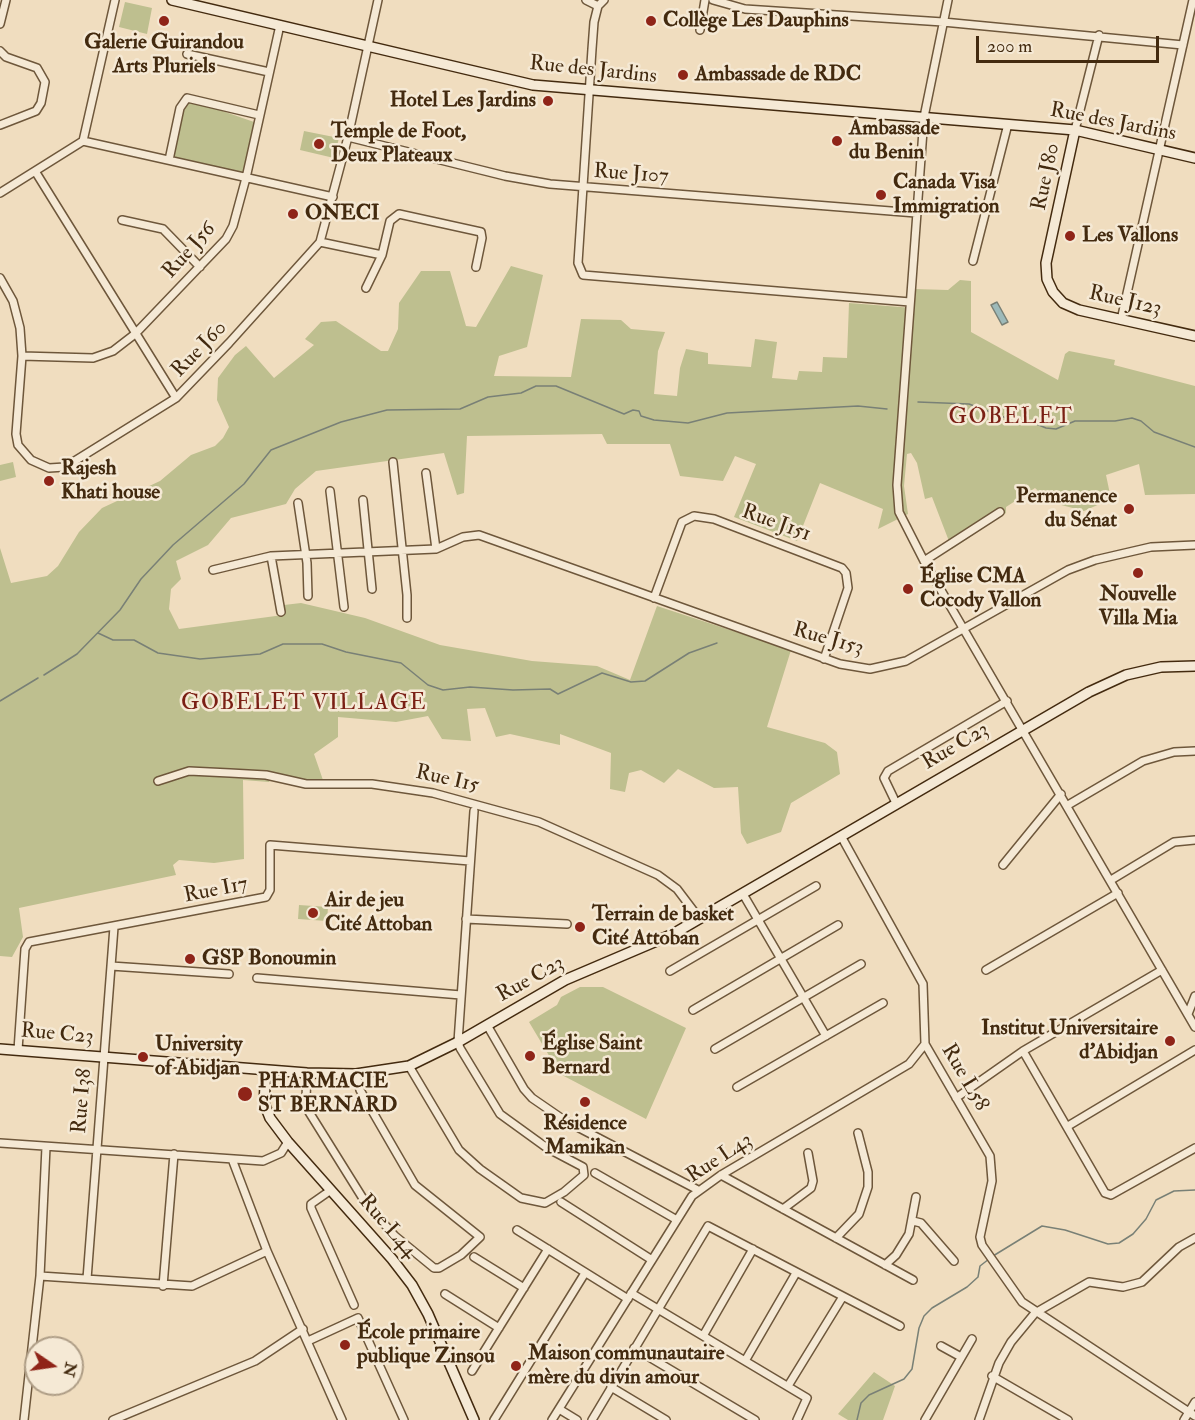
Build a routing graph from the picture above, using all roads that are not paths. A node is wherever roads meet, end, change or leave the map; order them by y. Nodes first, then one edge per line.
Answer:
1 (6, 0) edge
2 (115, 0) edge
3 (172, 0) edge
4 (378, 0) edge
5 (586, 0) edge
6 (705, 0) edge
7 (713, 0) edge
8 (948, 0) edge
9 (1194, 0) edge
10 (601, 3) edge
11 (943, 22) junction
12 (0, 24) edge
13 (280, 25) junction
14 (700, 30) dead end
15 (1099, 35) junction
16 (1183, 45) junction
17 (368, 47) junction
18 (0, 51) edge
19 (187, 54) dead end
20 (270, 72) junction
21 (589, 91) junction
22 (260, 115) junction
23 (924, 117) junction
24 (1008, 124) junction
25 (0, 125) edge
26 (1075, 130) junction
27 (348, 137) junction
28 (83, 141) junction
29 (1158, 150) junction
30 (1195, 158) edge
31 (169, 160) junction
32 (35, 171) junction
33 (246, 178) junction
34 (582, 188) junction
35 (0, 193) edge
36 (333, 197) junction
37 (916, 213) junction
38 (122, 220) dead end
39 (320, 242) junction
40 (382, 255) junction
41 (973, 261) dead end
42 (200, 267) junction
43 (476, 267) dead end
44 (0, 278) edge
45 (366, 288) dead end
46 (1053, 292) joint
47 (909, 302) junction
48 (1121, 320) junction
49 (135, 334) junction
50 (1195, 336) edge
51 (22, 356) junction
52 (176, 398) junction
53 (393, 462) dead end
54 (426, 473) dead end
55 (330, 491) dead end
56 (363, 500) dead end
57 (298, 503) dead end
58 (1000, 512) dead end
59 (1195, 545) edge
60 (436, 549) junction
61 (402, 552) junction
62 (368, 553) junction
63 (337, 554) junction
64 (306, 555) junction
65 (271, 556) junction
66 (924, 561) junction
67 (213, 570) dead end
68 (372, 589) dead end
69 (308, 596) dead end
70 (654, 598) junction
71 (344, 607) dead end
72 (281, 612) dead end
73 (407, 618) dead end
74 (963, 628) junction
75 (824, 659) junction
76 (1195, 666) edge
77 (1007, 701) junction
78 (1024, 730) junction
79 (1195, 751) edge
80 (158, 781) dead end
81 (1061, 794) junction
82 (896, 803) junction
83 (1068, 805) junction
84 (474, 811) dead end
85 (841, 836) junction
86 (1195, 840) edge
87 (470, 861) junction
88 (1004, 865) dead end
89 (1111, 880) junction
90 (816, 886) dead end
91 (1118, 893) junction
92 (742, 894) junction
93 (699, 918) junction
94 (466, 919) junction
95 (759, 920) junction
96 (567, 924) dead end
97 (838, 925) dead end
98 (114, 927) junction
99 (781, 959) junction
100 (861, 964) dead end
101 (111, 966) junction
102 (986, 970) dead end
103 (1162, 970) junction
104 (670, 971) dead end
105 (229, 974) dead end
106 (257, 978) dead end
107 (461, 996) junction
108 (1195, 996) edge
109 (803, 998) junction
110 (883, 1003) dead end
111 (693, 1010) dead end
112 (1188, 1014) junction
113 (487, 1025) junction
114 (1195, 1027) edge
115 (826, 1036) junction
116 (458, 1042) junction
117 (925, 1044) junction
118 (0, 1048) edge
119 (715, 1048) dead end
120 (18, 1050) junction
121 (1195, 1050) edge
122 (1023, 1051) junction
123 (103, 1058) junction
124 (410, 1066) junction
125 (266, 1070) junction
126 (307, 1073) junction
127 (356, 1074) junction
128 (737, 1088) dead end
129 (956, 1098) junction
130 (1068, 1126) junction
131 (858, 1133) dead end
132 (288, 1142) junction
133 (0, 1143) edge
134 (46, 1147) junction
135 (1195, 1148) edge
136 (96, 1150) junction
137 (808, 1153) dead end
138 (174, 1154) junction
139 (232, 1159) junction
140 (595, 1173) dead end
141 (722, 1175) junction
142 (331, 1190) junction
143 (698, 1190) junction
144 (916, 1197) dead end
145 (561, 1202) dead end
146 (783, 1209) junction
147 (677, 1220) junction
148 (913, 1221) junction
149 (517, 1230) dead end
150 (836, 1238) junction
151 (1195, 1238) edge
152 (753, 1249) junction
153 (548, 1250) junction
154 (267, 1251) junction
155 (474, 1257) dead end
156 (652, 1260) junction
157 (954, 1261) dead end
158 (885, 1265) junction
159 (585, 1273) junction
160 (796, 1273) junction
161 (40, 1276) junction
162 (87, 1279) junction
163 (912, 1280) dead end
164 (163, 1286) junction
165 (524, 1288) junction
166 (445, 1294) dead end
167 (629, 1296) junction
168 (842, 1298) junction
169 (354, 1305) dead end
170 (657, 1308) junction
171 (1035, 1313) junction
172 (900, 1326) dead end
173 (499, 1328) junction
174 (303, 1329) junction
175 (702, 1336) junction
176 (972, 1339) dead end
177 (308, 1341) junction
178 (941, 1346) dead end
179 (634, 1348) junction
180 (961, 1357) junction
181 (745, 1360) junction
182 (472, 1371) dead end
183 (992, 1376) junction
184 (788, 1386) junction
185 (611, 1387) junction
186 (1195, 1402) edge
187 (559, 1409) junction
188 (1192, 1414) edge
189 (24, 1420) edge
190 (114, 1420) edge
191 (342, 1420) edge
192 (404, 1420) edge
193 (474, 1420) edge
194 (494, 1420) edge
195 (552, 1420) edge
196 (577, 1420) edge
197 (592, 1420) edge
198 (666, 1420) edge
199 (755, 1420) edge
200 (797, 1420) edge
201 (925, 1420) edge
202 (979, 1420) edge
203 (1068, 1420) edge
204 (1184, 1420) edge

1 - 12 street
2 - 28 street
3 - 13 street, Rue des Jardins
4 - 17 street, Rue J60
5 - 10 street
6 - 14 street
7 - 11 street
8 - 11 street
9 - 16 street
10 - 21 street
11 - 15 street
11 - 23 street
13 - 17 street, Rue des Jardins
13 - 20 street, Rue J56
15 - 16 street
15 - 26 street, Rue J80
16 - 29 street
17 - 21 street, Rue des Jardins
17 - 27 street, Rue J60
18 - 25 street
19 - 20 street
20 - 22 street, Rue J56
21 - 23 street, Rue des Jardins
21 - 34 street
22 - 31 street
22 - 33 street, Rue J56
23 - 24 street, Rue des Jardins
23 - 37 street
24 - 26 street, Rue des Jardins
24 - 41 street
26 - 29 street, Rue des Jardins
26 - 46 street, Rue J80
27 - 34 street, Rue J107
27 - 36 street, Rue J60
28 - 31 street
28 - 32 street
29 - 30 street, Rue des Jardins
29 - 48 street
31 - 33 street
32 - 35 street
32 - 49 street
33 - 36 street
33 - 42 street, Rue J56
34 - 37 street, Rue J107
34 - 47 street
36 - 39 street, Rue J60
37 - 47 street
38 - 42 street
39 - 40 street
39 - 52 street, Rue J60
40 - 43 street
40 - 45 street
42 - 49 street, Rue J56
44 - 51 street, Rue J60
46 - 48 street, Rue J123
47 - 66 street
48 - 50 street, Rue J123
49 - 51 street, Rue J56
49 - 52 street
51 - 52 street, Rue J60
53 - 61 street
54 - 60 street
55 - 63 street
56 - 62 street
57 - 64 street
58 - 66 street
59 - 74 street, Rue J153
60 - 61 street
60 - 70 street, Rue J153
61 - 62 street
61 - 73 street
62 - 63 street
62 - 68 street
63 - 64 street
63 - 71 street
64 - 65 street
64 - 69 street
65 - 67 street
65 - 72 street
66 - 74 street
70 - 75 street, Rue J153
70 - 75 street, Rue J151
74 - 75 street, Rue J153
74 - 77 street
76 - 78 street, Rue C23
77 - 78 street
77 - 82 street
78 - 81 street
78 - 82 street, Rue C23
79 - 83 street
80 - 93 street, Rue I15
81 - 83 street
81 - 88 street
82 - 85 street, Rue C23
83 - 89 street
84 - 87 street
85 - 92 street, Rue C23
85 - 117 street, Rue L58
86 - 89 street
87 - 94 street
87 - 98 street, Rue I17
89 - 91 street
90 - 95 street
91 - 102 street
91 - 103 street
92 - 93 street, Rue C23
92 - 95 street
93 - 113 street, Rue C23
94 - 96 street
94 - 107 street
95 - 99 street
95 - 104 street
97 - 99 street
98 - 101 street, Rue I38
98 - 120 street, Rue I17
99 - 109 street
99 - 111 street
100 - 109 street
101 - 105 street
101 - 123 street, Rue I38
103 - 112 street
103 - 122 street
106 - 107 street
107 - 116 street
108 - 112 street
109 - 115 street
109 - 119 street
110 - 115 street
112 - 114 street
113 - 116 street, Rue C23
113 - 143 street
115 - 128 street
116 - 124 street, Rue C23
116 - 124 street
117 - 129 street, Rue L58
117 - 141 street, Rue L43
118 - 120 street, Rue C23
120 - 123 street, Rue C23
121 - 130 street
122 - 129 street
122 - 130 street
123 - 125 street, Rue C23
123 - 136 street, Rue I38
124 - 127 street, Rue C23
125 - 126 street, Rue C23
125 - 132 street, Rue L44
126 - 127 street, Rue C23
126 - 127 street
129 - 171 street, Rue L58
130 - 135 street
131 - 150 street
132 - 139 street
132 - 142 street, Rue L44
133 - 134 street
134 - 136 street
134 - 161 street
136 - 138 street
136 - 162 street, Rue I38
137 - 146 street
138 - 139 street
138 - 164 street
139 - 154 street
140 - 147 street
141 - 143 street, Rue L43
141 - 146 street
142 - 169 street
142 - 193 street, Rue L44
143 - 147 street, Rue L43
144 - 148 street
145 - 156 street
146 - 150 street
147 - 156 street, Rue L43
148 - 157 street
148 - 158 street
149 - 153 street
150 - 158 street
151 - 171 street
152 - 160 street
152 - 170 street
152 - 175 street
153 - 159 street
153 - 165 street
154 - 164 street
154 - 174 street
155 - 165 street
156 - 167 street, Rue L43
158 - 163 street
159 - 167 street
159 - 194 street
160 - 168 street
160 - 181 street
161 - 162 street
161 - 189 street
162 - 164 street
165 - 173 street
166 - 173 street
167 - 170 street
167 - 187 street, Rue L43
168 - 172 street
168 - 184 street
170 - 175 street
170 - 179 street
171 - 183 street
171 - 188 street
173 - 182 street
174 - 177 street
174 - 190 street
175 - 181 street
176 - 180 street
177 - 191 street
177 - 192 street
178 - 180 street
179 - 185 street
179 - 199 street
180 - 201 street
181 - 184 street
183 - 202 street
183 - 203 street
184 - 200 street
185 - 197 street
185 - 198 street
186 - 188 street
187 - 195 street, Rue L43
187 - 196 street
188 - 204 street

